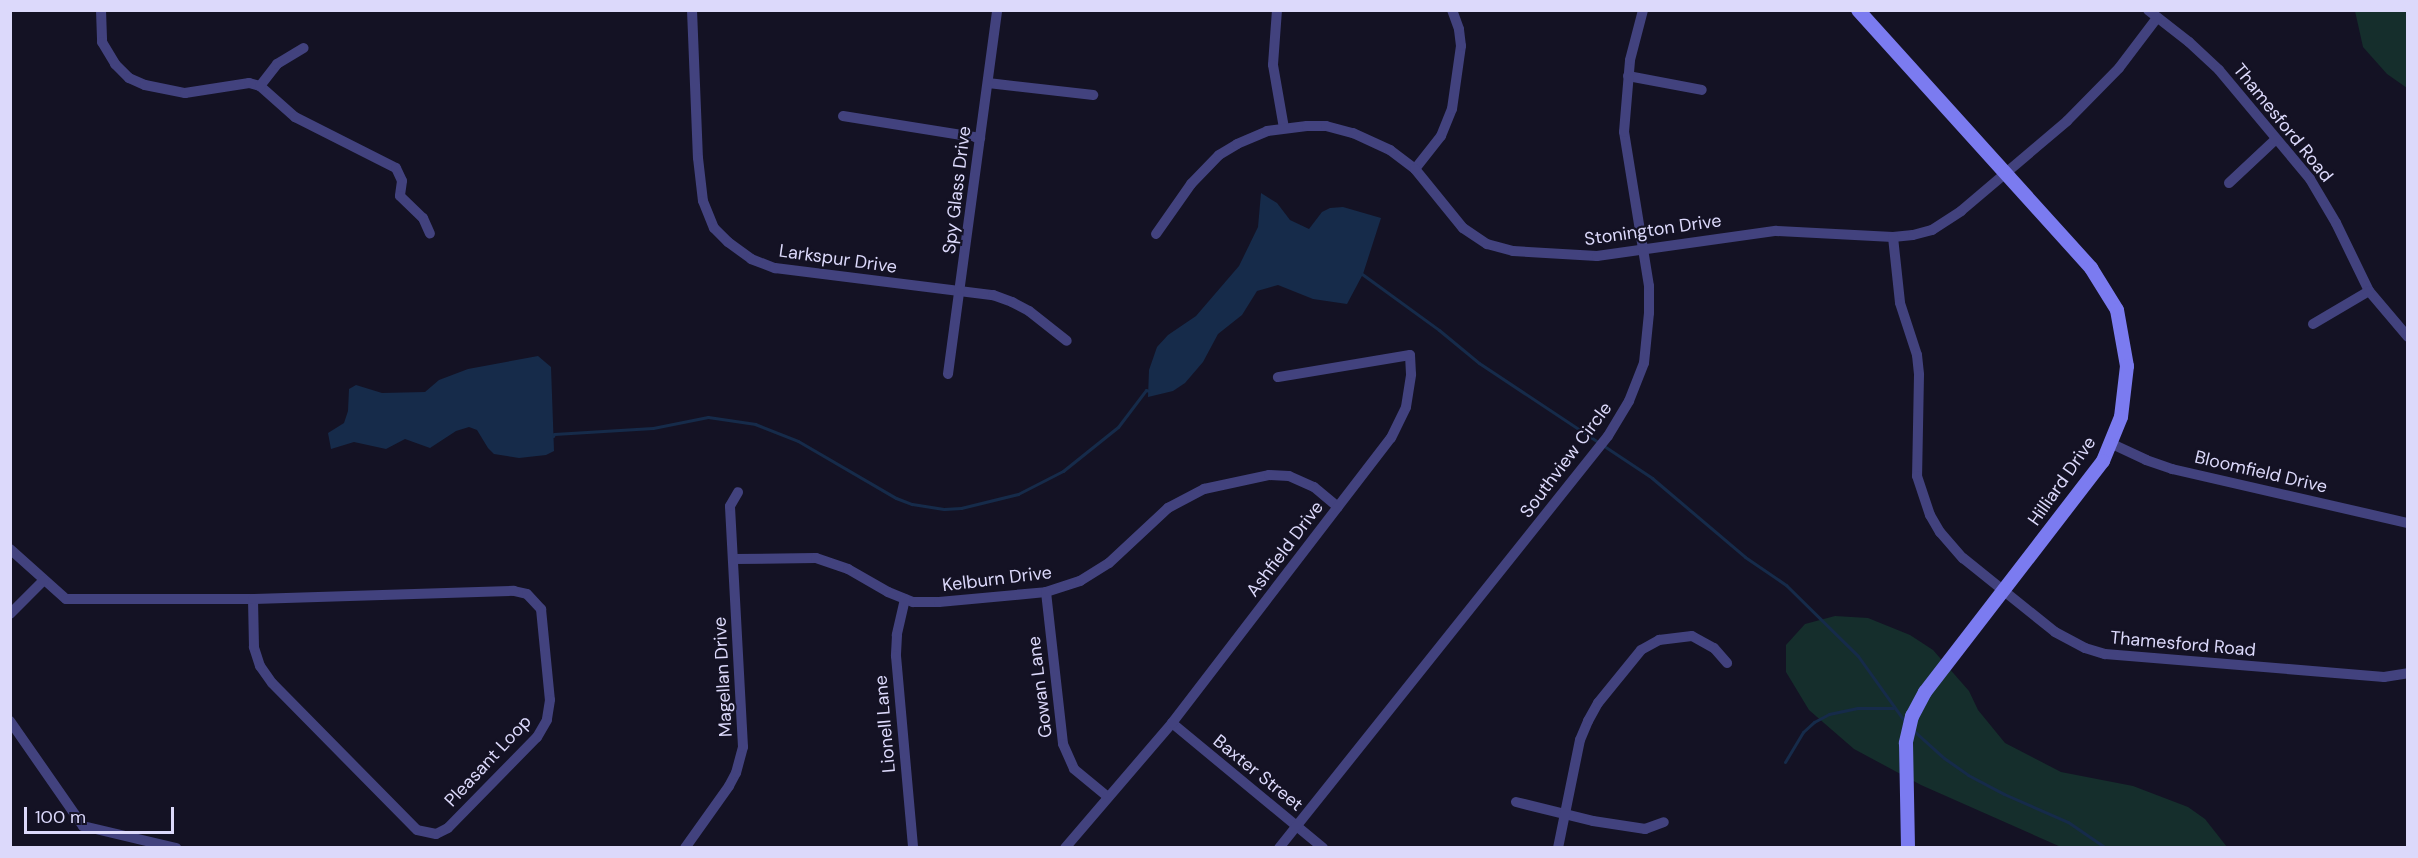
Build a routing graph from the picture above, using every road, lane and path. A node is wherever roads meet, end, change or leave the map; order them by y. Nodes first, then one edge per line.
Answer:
1 (101, 10) edge
2 (692, 10) edge
3 (997, 10) edge
4 (1276, 10) edge
5 (1452, 10) edge
6 (1643, 10) edge
7 (1858, 10) edge
8 (2148, 10) edge
9 (2157, 18) junction
10 (304, 48) dead end
11 (1628, 76) junction
12 (988, 83) junction
13 (260, 86) junction
14 (1702, 90) dead end
15 (1093, 95) dead end
16 (843, 116) dead end
17 (1284, 128) junction
18 (980, 138) junction
19 (2276, 139) junction
20 (1414, 169) junction
21 (2005, 172) junction
22 (2229, 183) dead end
23 (430, 234) dead end
24 (1156, 234) dead end
25 (1893, 237) junction
26 (1644, 249) junction
27 (2369, 291) junction
28 (960, 292) junction
29 (2313, 324) dead end
30 (2408, 337) edge
31 (1067, 341) dead end
32 (948, 374) dead end
33 (1278, 377) dead end
34 (2110, 443) junction
35 (738, 492) dead end
36 (1338, 507) junction
37 (2408, 523) edge
38 (10, 549) edge
39 (734, 559) junction
40 (44, 580) junction
41 (1046, 592) junction
42 (2004, 592) junction
43 (253, 599) junction
44 (905, 599) junction
45 (10, 614) edge
46 (1727, 663) dead end
47 (2408, 673) edge
48 (10, 721) edge
49 (1172, 723) junction
50 (1108, 797) junction
51 (1516, 802) dead end
52 (1564, 814) junction
53 (1664, 822) dead end
54 (1296, 826) junction
55 (176, 848) edge
56 (685, 848) edge
57 (913, 848) edge
58 (1065, 848) edge
59 (1279, 848) edge
60 (1323, 848) edge
61 (1557, 848) edge
62 (1908, 848) edge

1 - 13 street
2 - 28 street, Larkspur Drive
3 - 12 street, Spy Glass Drive
4 - 17 street
5 - 20 street
6 - 11 street, Southview Circle
7 - 21 street, Hilliard Drive
8 - 9 street, Thamesford Road
9 - 19 street, Thamesford Road
9 - 21 street, Stonington Drive
10 - 13 street
11 - 14 street
11 - 26 street, Southview Circle
12 - 15 street
12 - 18 street, Spy Glass Drive
13 - 23 street
16 - 18 street
17 - 20 street, Stonington Drive
17 - 24 street, Stonington Drive
18 - 28 street, Spy Glass Drive
19 - 22 street
19 - 27 street, Thamesford Road
20 - 26 street, Stonington Drive
21 - 25 street, Stonington Drive
21 - 34 street, Hilliard Drive
25 - 26 street, Stonington Drive
25 - 42 street, Thamesford Road
26 - 54 street, Southview Circle
27 - 29 street
27 - 30 street, Thamesford Road
28 - 31 street, Larkspur Drive
28 - 32 street, Spy Glass Drive
33 - 36 street, Ashfield Drive
34 - 37 street, Bloomfield Drive
34 - 42 street, Hilliard Drive
35 - 39 street, Magellan Drive
36 - 41 street, Kelburn Drive
36 - 49 street, Ashfield Drive
38 - 40 street, Pleasant Loop
39 - 44 street, Kelburn Drive
39 - 56 street, Magellan Drive
40 - 43 street, Pleasant Loop
40 - 45 street
41 - 44 street, Kelburn Drive
41 - 50 street, Gowan Lane
42 - 47 street, Thamesford Road
42 - 62 street, Hilliard Drive
43 - 43 street, Pleasant Loop
44 - 57 street, Lionell Lane
46 - 52 street
48 - 55 street
49 - 50 street, Ashfield Drive
49 - 54 street, Baxter Street
50 - 58 street, Ashfield Drive
51 - 52 street
52 - 53 street
52 - 61 street
54 - 59 street, Southview Circle
54 - 60 street, Baxter Street

